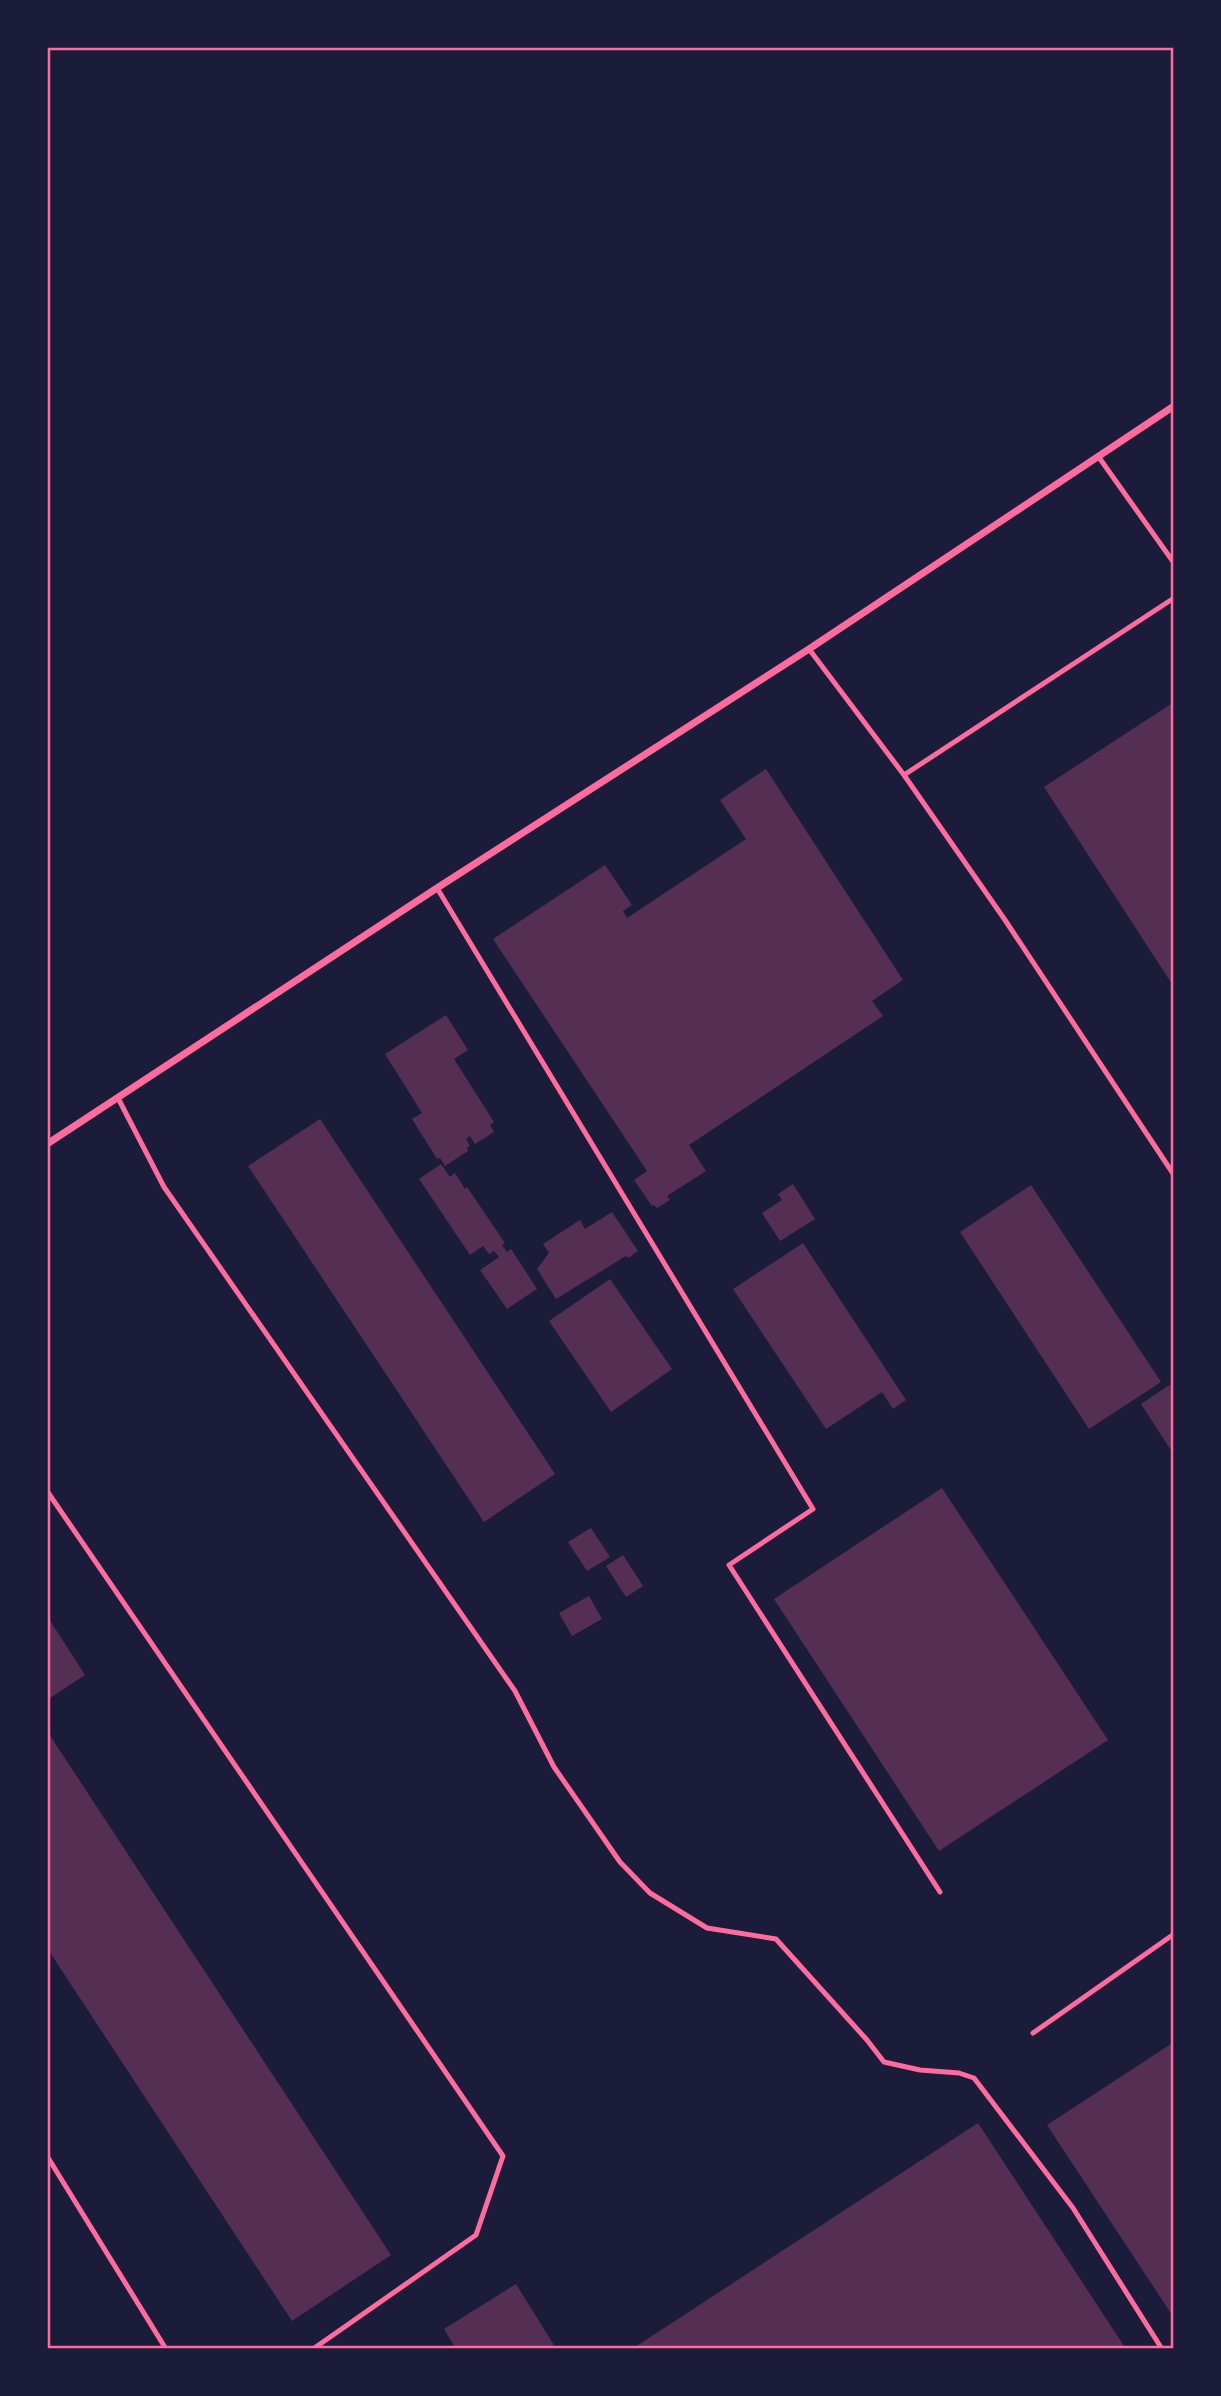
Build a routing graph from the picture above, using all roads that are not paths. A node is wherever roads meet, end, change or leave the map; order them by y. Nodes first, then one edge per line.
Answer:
1 (1174, 406) edge
2 (1098, 456) junction
3 (1174, 563) edge
4 (1174, 598) edge
5 (808, 649) junction
6 (904, 775) junction
7 (437, 888) junction
8 (117, 1098) junction
9 (47, 1144) edge
10 (1174, 1175) edge
11 (47, 1491) edge
12 (940, 1892) dead end
13 (1174, 1934) edge
14 (1033, 2033) dead end
15 (47, 2156) edge
16 (166, 2349) edge
17 (313, 2349) edge
18 (1162, 2349) edge

1 - 2 street
2 - 3 lane
2 - 5 street
4 - 6 lane
5 - 6 lane
5 - 7 street
6 - 10 lane
7 - 8 street
7 - 12 lane
8 - 9 street
8 - 18 lane
11 - 17 lane
13 - 14 lane
15 - 16 lane

